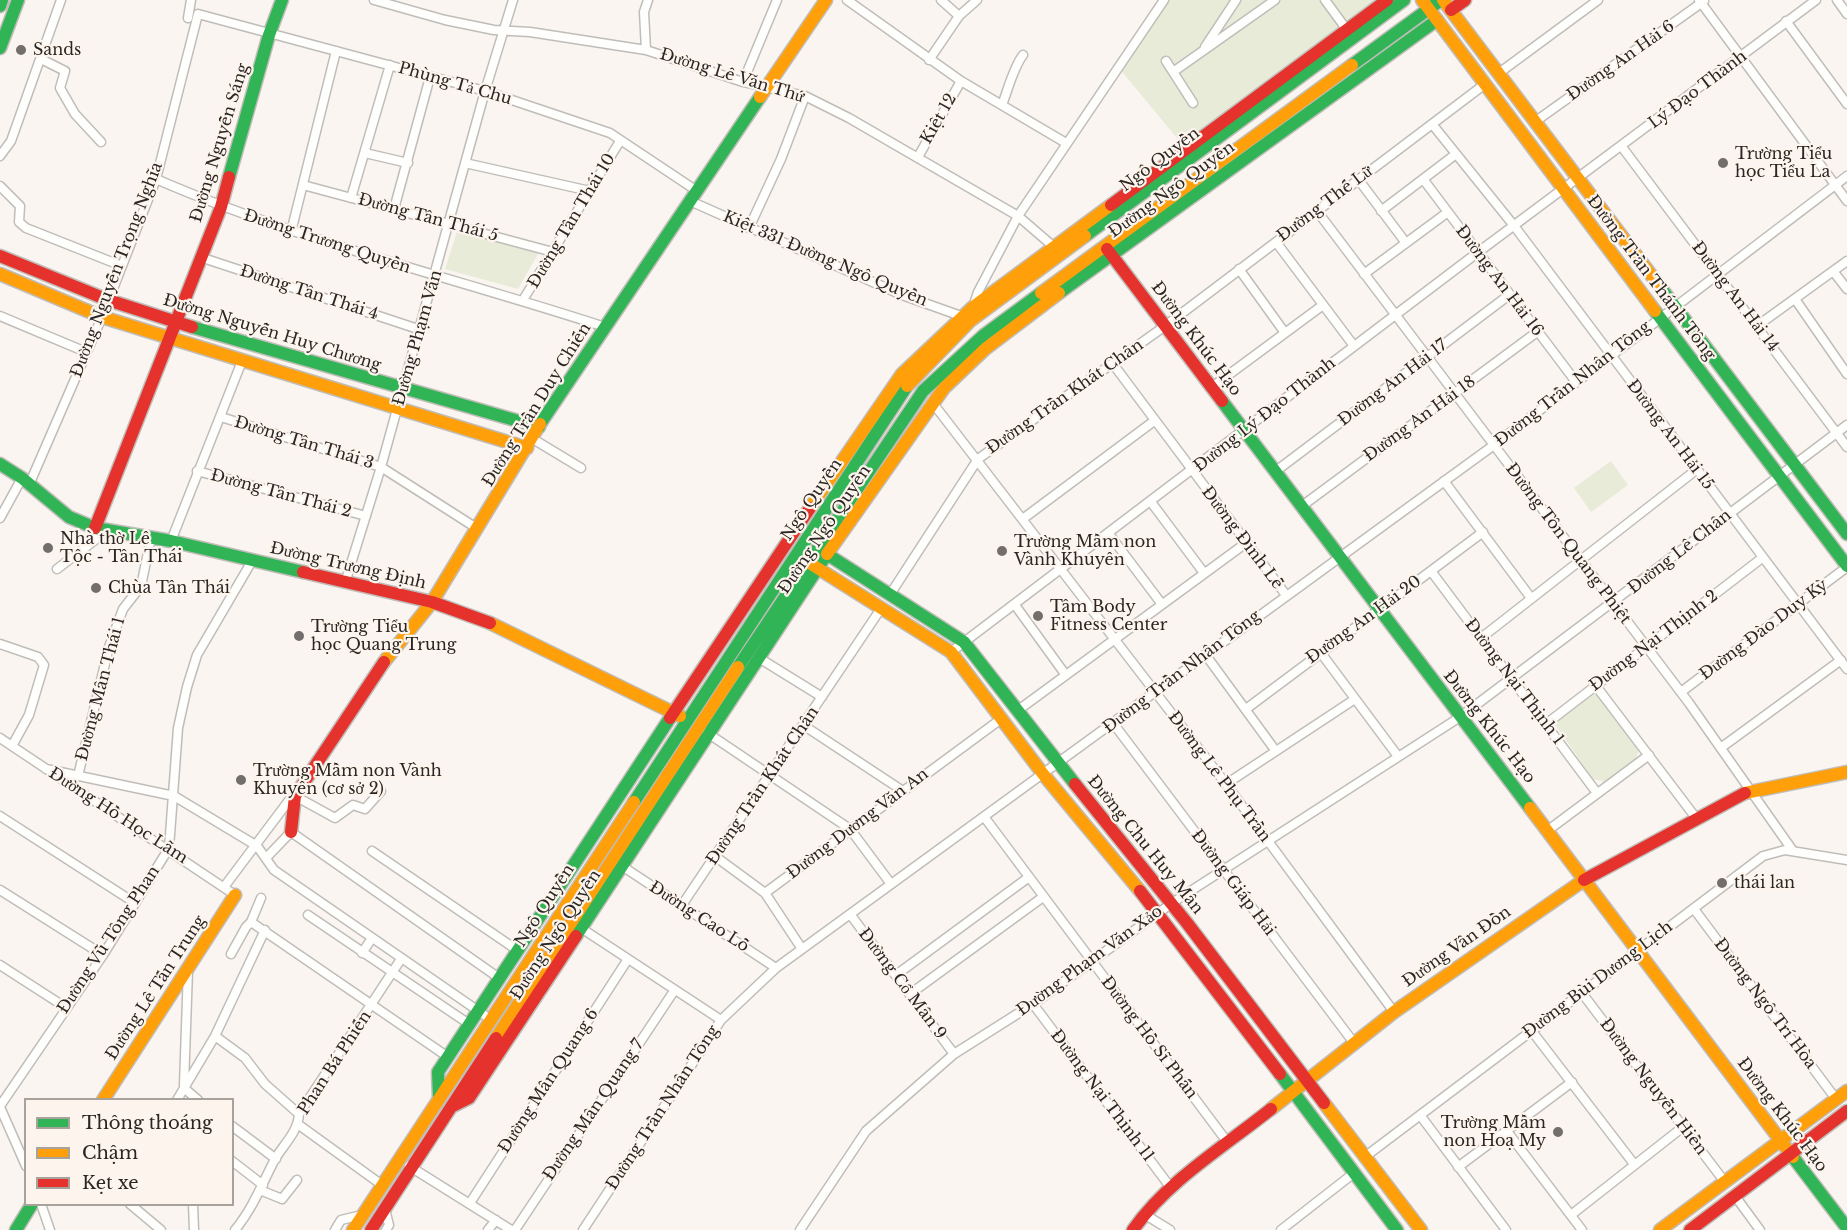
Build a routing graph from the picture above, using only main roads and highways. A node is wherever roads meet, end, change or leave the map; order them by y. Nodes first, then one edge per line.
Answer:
1 (2, 0) edge
2 (18, 0) edge
3 (282, 0) edge
4 (826, 0) edge
5 (1387, 0) edge
6 (1404, 0) edge
7 (1465, 0) edge
8 (1445, 3) edge
9 (1426, 4) edge
10 (0, 6) edge
11 (1437, 20) junction
12 (0, 48) edge
13 (1108, 250) junction
14 (0, 256) edge
15 (0, 274) edge
16 (965, 319) junction
17 (175, 322) junction
18 (169, 338) junction
19 (533, 438) junction
20 (0, 464) edge
21 (95, 528) junction
22 (793, 533) junction
23 (1847, 534) edge
24 (805, 541) junction
25 (783, 548) junction
26 (823, 552) junction
27 (795, 555) junction
28 (813, 566) junction
29 (1847, 567) edge
30 (432, 602) junction
31 (673, 712) junction
32 (698, 727) junction
33 (1847, 772) edge
34 (291, 832) road end
35 (1583, 879) junction
36 (236, 895) road end
37 (1307, 1080) junction
38 (1293, 1091) junction
39 (1847, 1091) edge
40 (439, 1097) junction
41 (104, 1098) edge
42 (451, 1107) junction
43 (1847, 1112) edge
44 (1780, 1141) junction
45 (1790, 1154) junction
46 (31, 1206) edge
47 (1847, 1228) edge
48 (16, 1230) edge
49 (352, 1230) edge
50 (371, 1230) edge
51 (1133, 1230) edge
52 (1397, 1230) edge
53 (1421, 1230) edge
54 (1660, 1230) edge
55 (1690, 1230) edge

1 - 10 main road
2 - 12 main road
3 - 17 main road, Đường Nguyễn Sáng
4 - 19 main road, Đường Trần Duy Chiến
5 - 16 main road, Đường Ngô Quyền
6 - 16 main road, Ngô Quyền
7 - 8 main road, Đường Ngô Quyền
8 - 9 main road, Ngô Quyền
8 - 23 main road, Đường Trần Thánh Tông
9 - 11 main road, Đường Trần Thánh Tông
9 - 13 main road, Ngô Quyền
11 - 13 main road, Đường Ngô Quyền
11 - 29 main road, Đường Trần Thánh Tông
13 - 26 main road, Đường Ngô Quyền
13 - 26 main road, Ngô Quyền
13 - 35 main road, Đường Khúc Hạo
14 - 17 main road, Đường Nguyễn Huy Chương
15 - 18 main road
16 - 22 main road, Đường Ngô Quyền
16 - 24 main road, Ngô Quyền
17 - 18 main road, Đường Nguyễn Sáng
17 - 19 main road, Đường Nguyễn Huy Chương
18 - 19 main road
18 - 21 main road, Đường Nguyễn Sáng
19 - 30 main road, Đường Trần Duy Chiến
20 - 21 main road, Đường Trương Định
21 - 30 main road, Đường Trương Định
22 - 24 main road, Đường Chu Huy Mân
22 - 25 main road, Đường Ngô Quyền
24 - 26 main road, Đường Chu Huy Mân
24 - 27 main road, Ngô Quyền
25 - 27 main road, Đường Chu Huy Mân
25 - 31 main road, Đường Ngô Quyền
26 - 28 main road, Ngô Quyền
26 - 37 main road, Đường Chu Huy Mân
27 - 28 main road, Đường Chu Huy Mân
27 - 32 main road, Ngô Quyền
28 - 32 main road, Ngô Quyền
28 - 32 main road, Đường Ngô Quyền
28 - 38 main road, Đường Chu Huy Mân
30 - 31 main road, Đường Trương Định
30 - 34 main road, Đường Trần Duy Chiến
31 - 32 main road, Đường Trương Định
31 - 40 main road, Đường Ngô Quyền
32 - 40 main road, Ngô Quyền
32 - 42 main road, Ngô Quyền
32 - 42 main road, Đường Ngô Quyền
33 - 35 main road, Đường Vân Đồn
35 - 37 main road, Đường Vân Đồn
35 - 44 main road, Đường Khúc Hạo
36 - 41 main road, Đường Lê Tấn Trung
37 - 38 main road, Đường Vân Đồn
37 - 53 main road, Đường Chu Huy Mân
38 - 51 main road, Đường Vân Đồn
38 - 52 main road, Đường Chu Huy Mân
39 - 44 main road
40 - 49 main road, Ngô Quyền
42 - 50 main road, Đường Ngô Quyền
43 - 45 main road
44 - 45 main road, Đường Khúc Hạo
44 - 54 main road
45 - 47 main road, Đường Khúc Hạo
45 - 55 main road
46 - 48 main road

